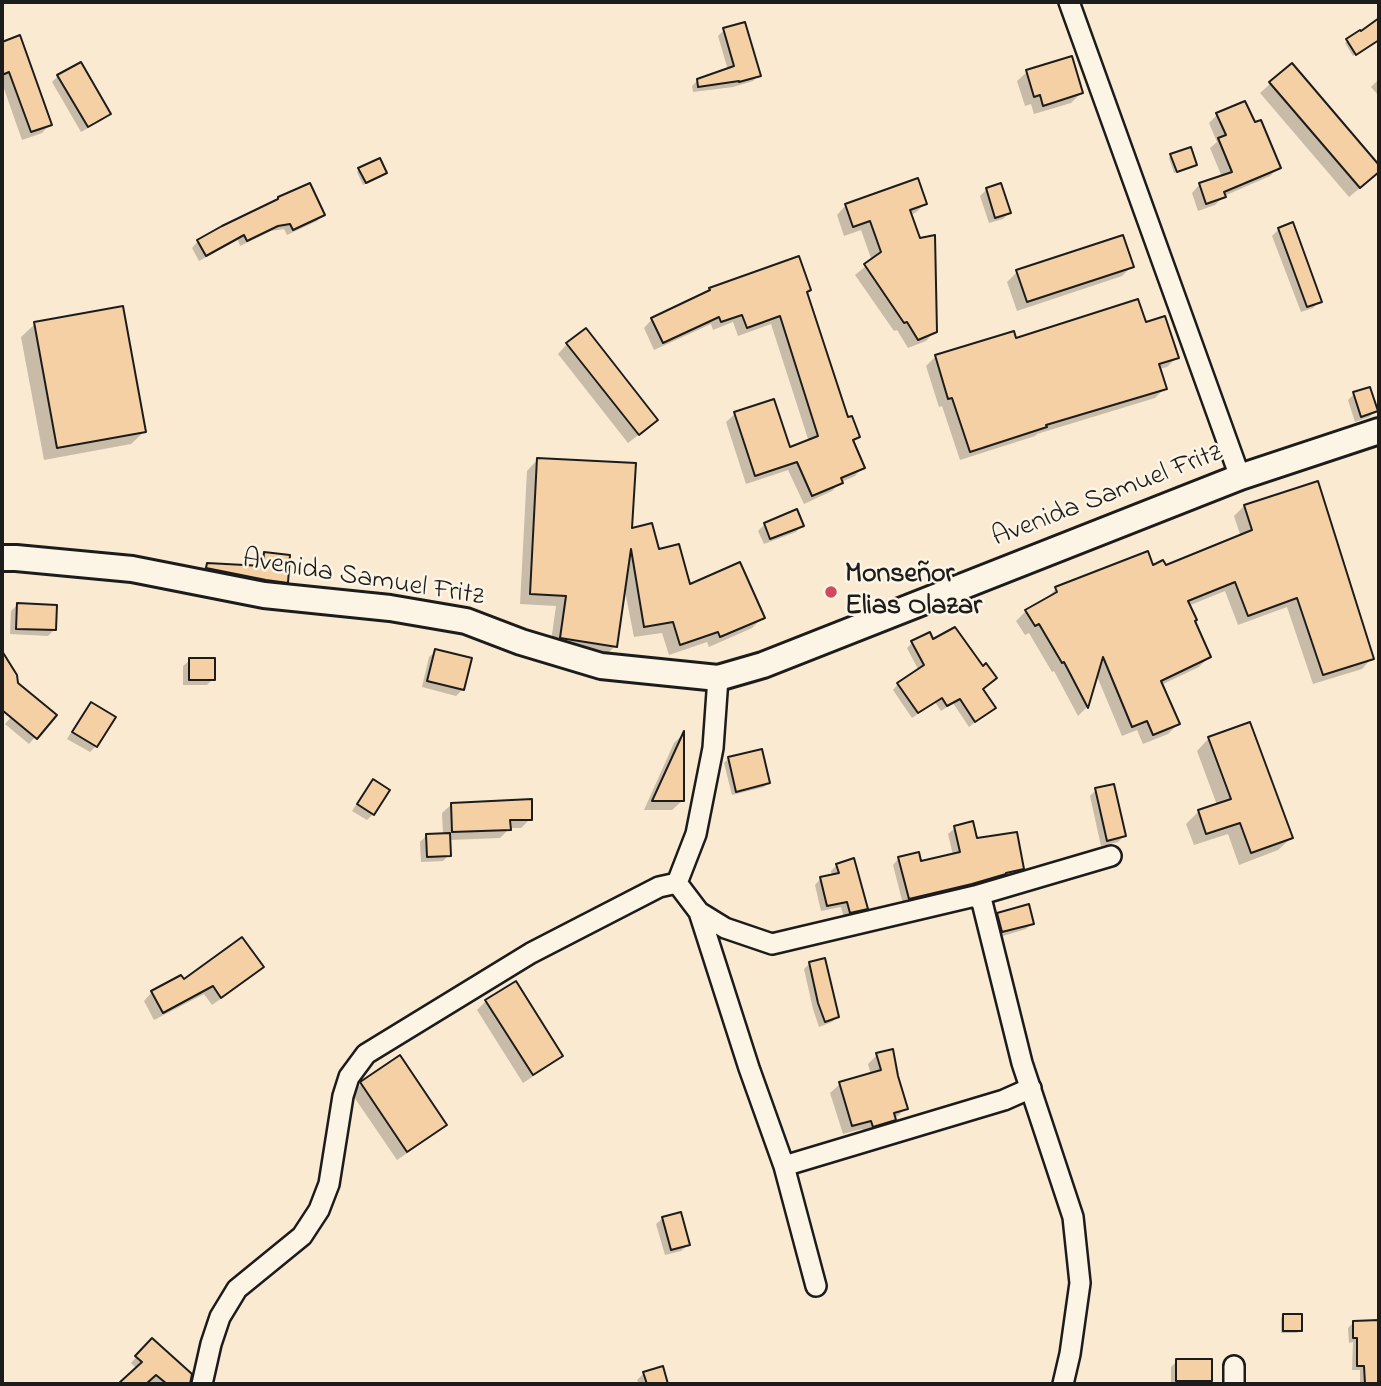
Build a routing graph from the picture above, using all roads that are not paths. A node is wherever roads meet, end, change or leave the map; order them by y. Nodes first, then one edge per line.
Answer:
1 (1069, 2) edge
2 (1379, 431) edge
3 (1240, 477) junction
4 (2, 558) edge
5 (718, 678) junction
6 (1111, 856) dead end
7 (677, 883) junction
8 (975, 897) junction
9 (699, 912) junction
10 (1031, 1088) junction
11 (784, 1166) junction
12 (816, 1286) dead end
13 (202, 1384) edge
14 (1063, 1384) edge

1 - 3 street
2 - 3 street, Avenida Samuel Fritz
3 - 5 street, Avenida Samuel Fritz
4 - 5 street, Avenida Samuel Fritz
5 - 7 street
6 - 8 street
7 - 9 street
7 - 13 street
8 - 9 street
8 - 10 street
9 - 11 street
10 - 11 street
10 - 14 street
11 - 12 street

